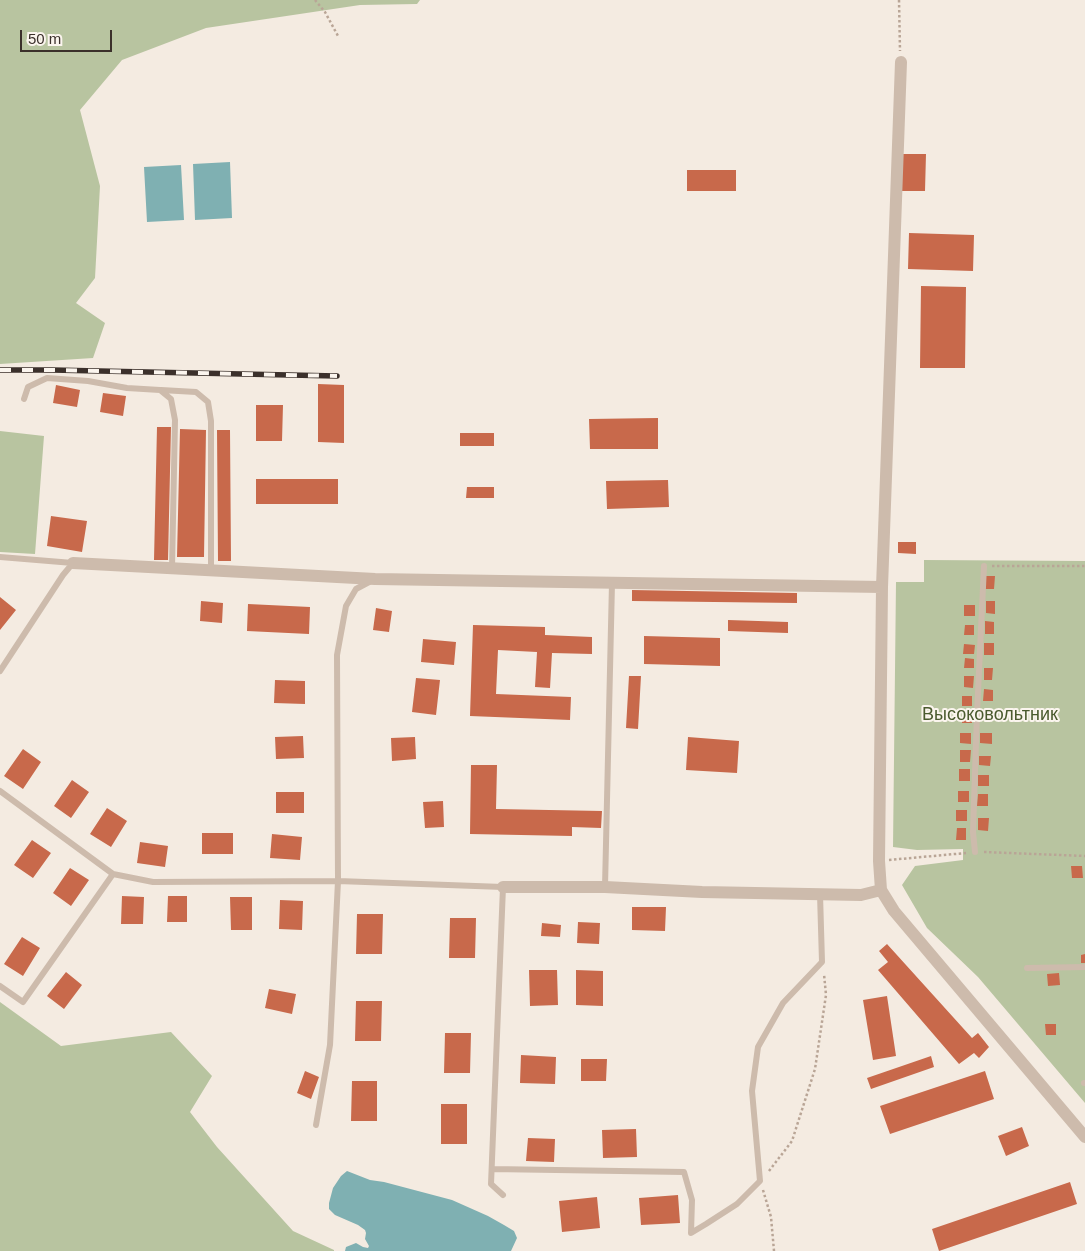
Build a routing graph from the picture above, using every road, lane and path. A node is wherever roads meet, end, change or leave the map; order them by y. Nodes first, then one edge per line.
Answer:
1 (315, 0) edge
2 (899, 0) edge
3 (338, 36) dead end
4 (901, 62) joint
5 (160, 390) junction
6 (24, 399) dead end
7 (0, 557) edge
8 (73, 563) junction
9 (984, 566) joint
10 (1085, 566) edge
11 (172, 568) junction
12 (211, 570) junction
13 (375, 579) junction
14 (612, 583) junction
15 (882, 587) junction
16 (0, 671) edge
17 (0, 790) edge
18 (975, 852) dead end
19 (113, 874) junction
20 (338, 881) junction
21 (503, 887) junction
22 (605, 887) junction
23 (881, 890) junction
24 (820, 894) junction
25 (822, 962) junction
26 (1085, 967) edge
27 (1026, 968) dead end
28 (0, 986) edge
29 (316, 1125) dead end
30 (1085, 1137) edge
31 (492, 1169) junction
32 (760, 1181) junction
33 (503, 1195) dead end
34 (774, 1251) edge

1 - 3 path
2 - 4 path
4 - 15 street
5 - 6 lane
5 - 11 lane
5 - 12 lane
7 - 8 lane
8 - 11 street
8 - 16 lane
9 - 10 path
9 - 18 lane
11 - 12 street
12 - 13 street
13 - 14 street
13 - 20 lane
14 - 15 street
14 - 22 lane
15 - 23 street
17 - 19 lane
19 - 20 lane
19 - 28 lane
20 - 21 lane
20 - 29 lane
21 - 22 street
21 - 31 lane
22 - 24 street
23 - 24 street
23 - 30 street
24 - 25 lane
25 - 32 path
25 - 32 lane
26 - 27 lane
31 - 32 lane
31 - 33 lane
32 - 34 path

